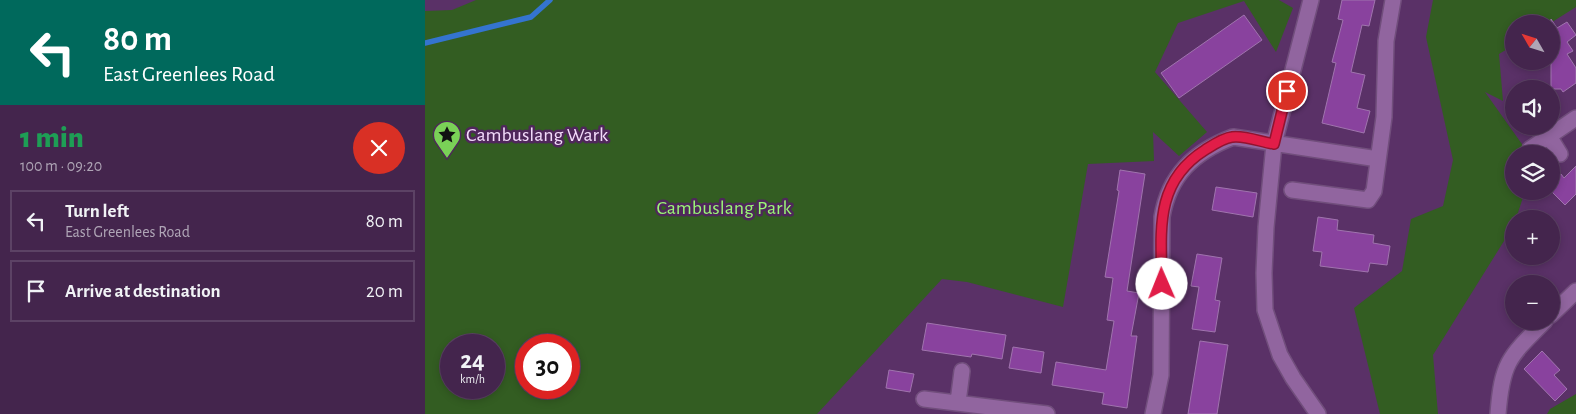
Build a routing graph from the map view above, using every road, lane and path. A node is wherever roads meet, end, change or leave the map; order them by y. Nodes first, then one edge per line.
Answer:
1 (1311, 0) edge
2 (1393, 0) edge
3 (1576, 118) edge
4 (1549, 136) junction
5 (1274, 144) junction
6 (1536, 145) edge
7 (1554, 145) edge
8 (1378, 159) junction
9 (1292, 190) dead end
10 (1576, 291) edge
11 (1560, 306) edge
12 (1536, 330) edge
13 (962, 371) dead end
14 (924, 399) dead end
15 (958, 402) junction
16 (1047, 414) edge
17 (1153, 414) edge
18 (1319, 414) edge
19 (1498, 414) edge

1 - 5 street
2 - 8 street
3 - 4 street
4 - 6 street
4 - 7 street
5 - 8 street
5 - 17 street
5 - 18 street
8 - 9 street
10 - 11 street
12 - 19 street
13 - 15 street
14 - 15 street
15 - 16 street

